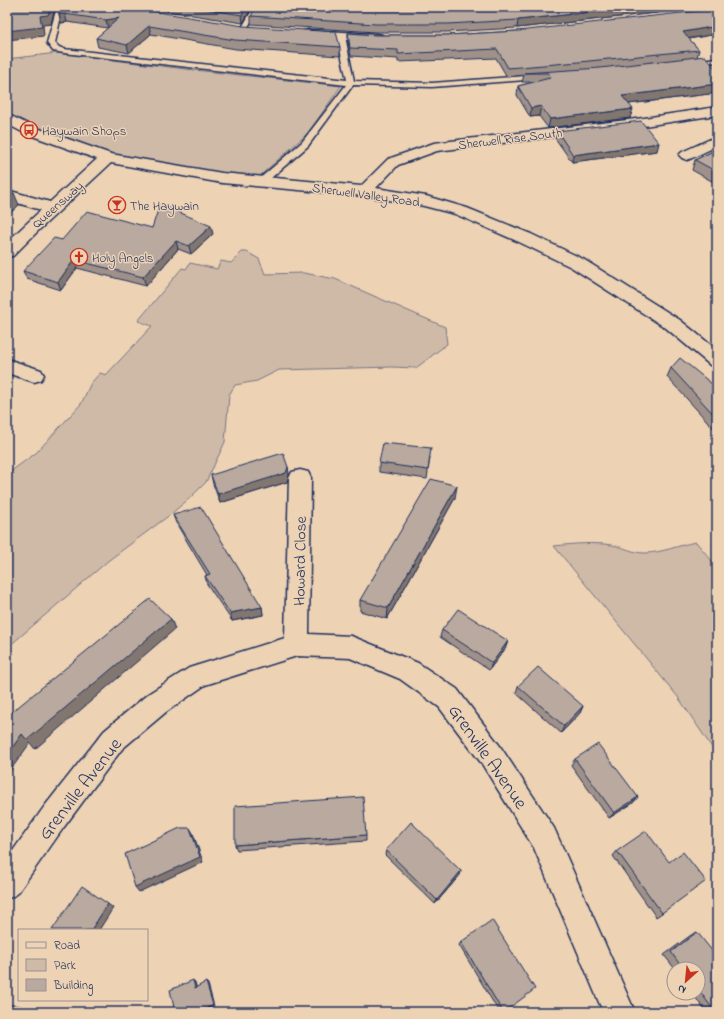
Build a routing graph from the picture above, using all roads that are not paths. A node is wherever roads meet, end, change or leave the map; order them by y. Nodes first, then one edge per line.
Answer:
1 (60, 7) edge
2 (257, 7) edge
3 (228, 26) edge
4 (244, 29) junction
5 (259, 30) edge
6 (296, 33) edge
7 (341, 36) junction
8 (392, 38) edge
9 (717, 60) edge
10 (683, 64) edge
11 (546, 77) edge
12 (351, 83) junction
13 (717, 111) edge
14 (7, 118) edge
15 (717, 140) edge
16 (687, 155) dead end
17 (108, 158) junction
18 (261, 182) junction
19 (365, 191) junction
20 (7, 195) edge
21 (53, 208) junction
22 (7, 252) edge
23 (717, 360) edge
24 (7, 366) edge
25 (34, 375) dead end
26 (300, 478) dead end
27 (297, 645) junction
28 (7, 884) edge
29 (619, 1012) edge

1 - 12 lane
2 - 4 lane
3 - 4 street
4 - 5 street
6 - 7 street
7 - 8 street
7 - 12 lane
9 - 10 lane
11 - 12 lane
12 - 18 lane
13 - 19 street, Sherwell Rise South
14 - 17 street, Sherwell Valley Road
15 - 16 street
17 - 18 street, Sherwell Valley Road
17 - 21 street, Queensway
18 - 19 street, Sherwell Valley Road
19 - 23 street, Sherwell Valley Road
20 - 21 street
21 - 22 street, Queensway
24 - 25 street
26 - 27 street, Howard Close
27 - 28 street, Grenville Avenue
27 - 29 street, Grenville Avenue

